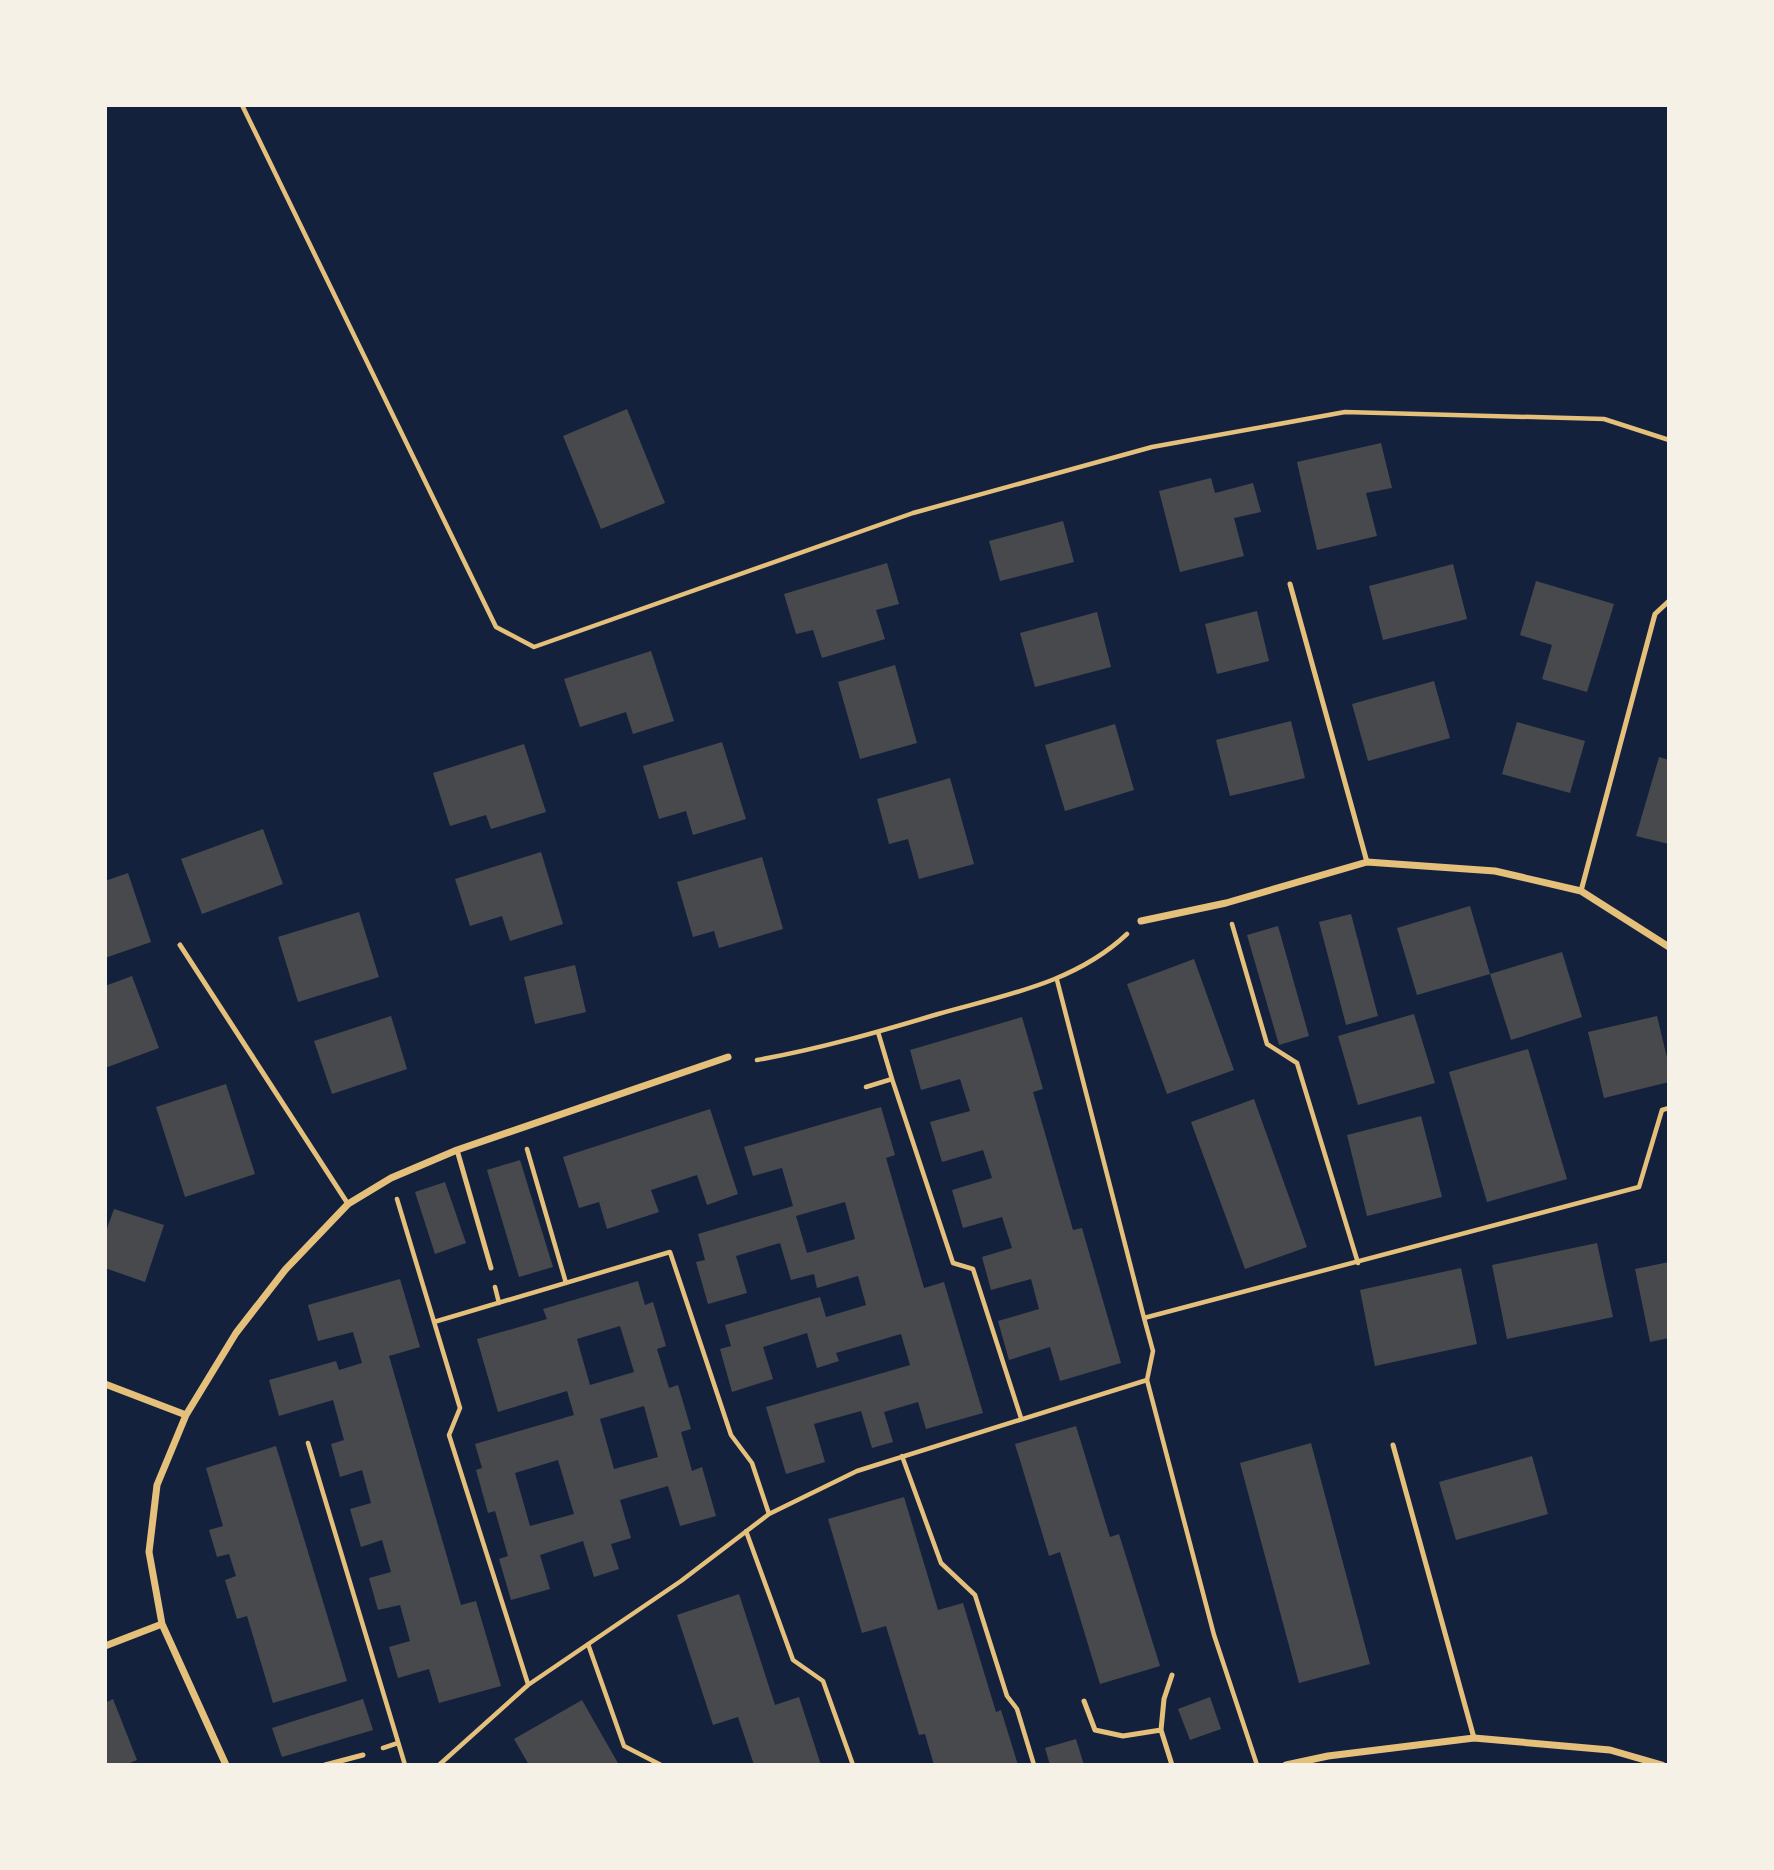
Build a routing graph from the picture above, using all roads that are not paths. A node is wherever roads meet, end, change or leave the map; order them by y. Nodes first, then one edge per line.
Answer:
1 (1290, 584) dead end
2 (1669, 601) edge
3 (1367, 862) junction
4 (1581, 891) junction
5 (1141, 920) road end
6 (180, 946) dead end
7 (1669, 947) edge
8 (728, 1057) dead end
9 (457, 1150) junction
10 (348, 1204) junction
11 (491, 1268) dead end
12 (105, 1384) edge
13 (186, 1415) junction
14 (1393, 1445) dead end
15 (162, 1625) junction
16 (105, 1646) edge
17 (1172, 1675) dead end
18 (1084, 1701) dead end
19 (1161, 1730) junction
20 (1474, 1738) junction
21 (363, 1755) dead end
22 (226, 1765) edge
23 (326, 1765) edge
24 (1172, 1765) edge
25 (1286, 1765) edge
26 (1662, 1765) edge

1 - 3 lane
2 - 4 lane
3 - 4 street
3 - 5 street
4 - 7 street
6 - 10 lane
8 - 9 street
9 - 10 street
9 - 11 lane
10 - 13 street
12 - 13 street
13 - 15 street
14 - 20 lane
15 - 16 street
15 - 22 street
17 - 19 lane
18 - 19 lane
19 - 24 lane
20 - 25 street
20 - 26 street
21 - 23 lane

